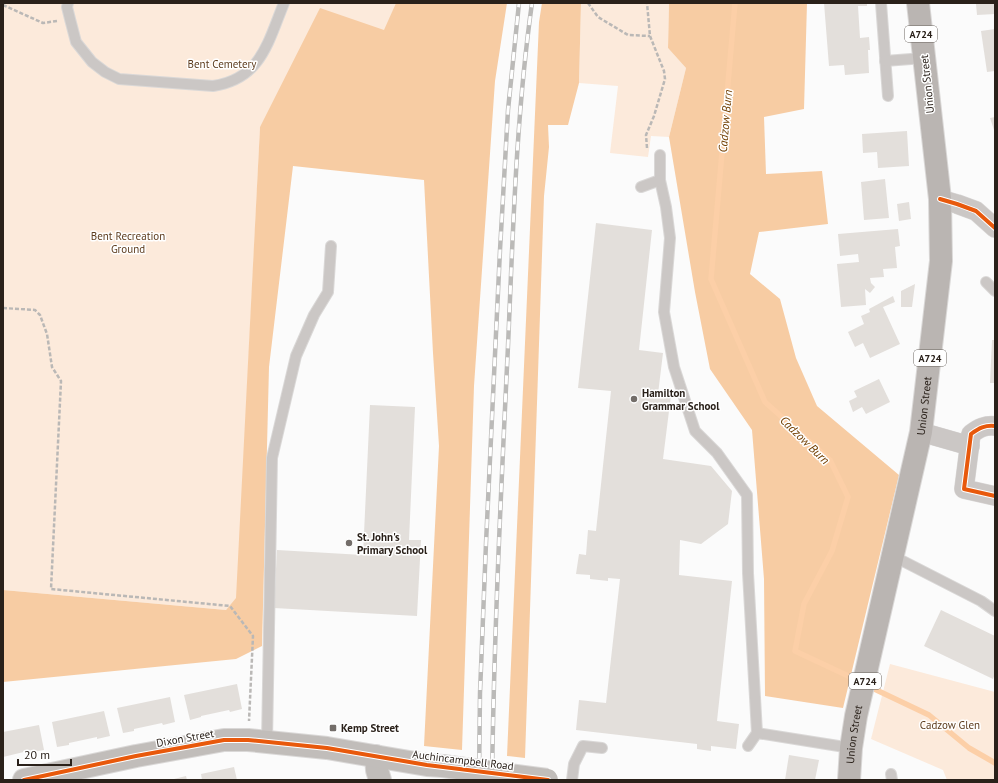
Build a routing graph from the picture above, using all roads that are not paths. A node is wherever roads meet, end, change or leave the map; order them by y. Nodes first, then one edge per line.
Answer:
1 (68, 3) edge
2 (284, 3) edge
3 (881, 3) edge
4 (918, 3) edge
5 (924, 58) junction
6 (885, 61) junction
7 (888, 96) dead end
8 (660, 155) road end
9 (660, 180) junction
10 (641, 187) dead end
11 (940, 199) junction
12 (995, 228) edge
13 (331, 246) dead end
14 (986, 282) dead end
15 (995, 291) edge
16 (995, 426) edge
17 (921, 432) junction
18 (970, 446) junction
19 (995, 496) edge
20 (893, 556) junction
21 (995, 611) edge
22 (757, 732) junction
23 (258, 741) junction
24 (748, 746) dead end
25 (602, 748) dead end
26 (851, 748) junction
27 (376, 756) junction
28 (24, 780) edge
29 (380, 780) edge
30 (547, 780) edge
31 (572, 780) edge
32 (849, 780) edge

1 - 2 lane
3 - 6 lane
4 - 5 main road, Union Street / A724
5 - 6 lane
5 - 11 main road, Union Street / A724
6 - 7 lane
8 - 9 lane
9 - 10 lane
9 - 22 lane
11 - 12 street
11 - 17 main road, Union Street / A724
13 - 23 lane
14 - 15 lane
16 - 18 street
17 - 18 street
17 - 20 main road, Union Street / A724
18 - 19 street
20 - 21 lane
20 - 26 main road, Union Street / A724
22 - 24 lane
22 - 26 lane
23 - 27 street, Dixon Street
23 - 28 street, Dixon Street
25 - 31 lane
26 - 32 main road, Union Street / A724
27 - 29 street
27 - 30 street, Auchincampbell Road, bridge

